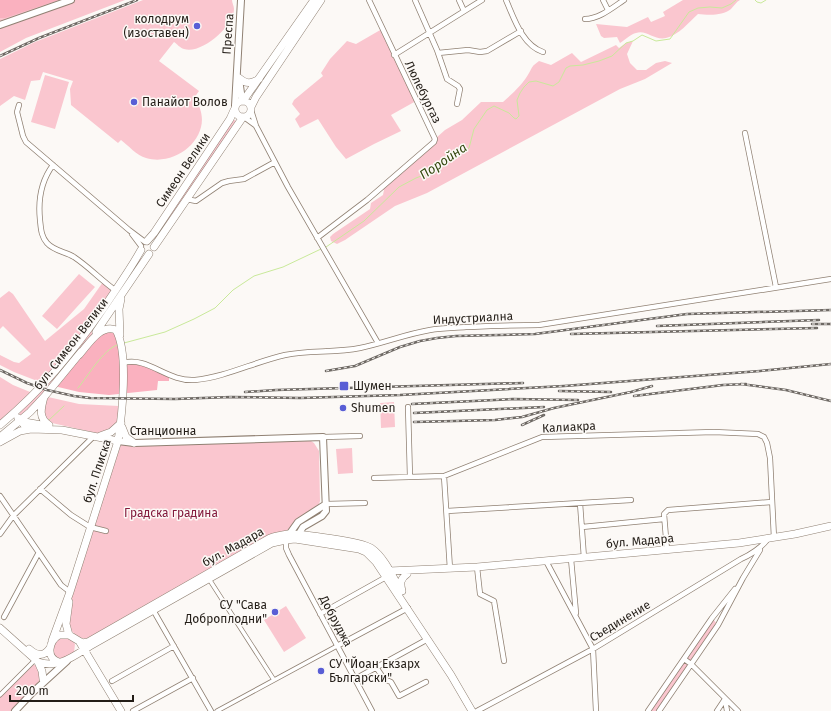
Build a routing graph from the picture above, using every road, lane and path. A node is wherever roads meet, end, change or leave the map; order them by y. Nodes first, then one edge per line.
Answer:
1 (70, 0) edge
2 (241, 0) edge
3 (314, 0) edge
4 (321, 0) edge
5 (369, 0) edge
6 (415, 0) edge
7 (459, 0) edge
8 (482, 0) edge
9 (506, 0) edge
10 (603, 0) edge
11 (624, 0) edge
12 (608, 10) junction
13 (464, 12) junction
14 (585, 19) dead end
15 (0, 25) edge
16 (521, 31) junction
17 (430, 33) junction
18 (543, 52) dead end
19 (438, 53) junction
20 (394, 55) junction
21 (237, 70) junction
22 (239, 78) junction
23 (261, 78) junction
24 (243, 100) junction
25 (457, 104) dead end
26 (19, 105) dead end
27 (235, 108) junction
28 (251, 109) junction
29 (243, 117) junction
30 (256, 126) junction
31 (745, 133) dead end
32 (275, 162) junction
33 (53, 165) junction
34 (186, 199) junction
35 (319, 240) junction
36 (144, 245) junction
37 (154, 247) junction
38 (149, 254) junction
39 (831, 279) edge
40 (776, 288) junction
41 (115, 290) junction
42 (123, 293) junction
43 (120, 337) junction
44 (378, 343) junction
45 (79, 355) junction
46 (123, 363) junction
47 (44, 397) junction
48 (408, 407) dead end
49 (18, 410) junction
50 (19, 421) junction
51 (121, 423) junction
52 (0, 425) edge
53 (31, 429) junction
54 (62, 430) junction
55 (96, 436) junction
56 (360, 436) dead end
57 (0, 437) edge
58 (323, 437) junction
59 (118, 441) junction
60 (0, 442) edge
61 (134, 443) junction
62 (410, 476) junction
63 (444, 476) junction
64 (374, 478) dead end
65 (40, 489) junction
66 (0, 496) edge
67 (631, 500) dead end
68 (772, 502) junction
69 (365, 503) dead end
70 (580, 503) junction
71 (326, 504) junction
72 (447, 511) junction
73 (13, 516) junction
74 (664, 519) junction
75 (831, 526) edge
76 (90, 527) junction
77 (582, 527) junction
78 (106, 531) dead end
79 (0, 534) edge
80 (292, 537) junction
81 (771, 539) junction
82 (762, 547) junction
83 (667, 550) junction
84 (38, 554) junction
85 (584, 558) junction
86 (571, 559) junction
87 (546, 561) junction
88 (477, 567) junction
89 (450, 568) junction
90 (387, 574) junction
91 (407, 574) junction
92 (743, 578) junction
93 (209, 579) junction
94 (70, 592) junction
95 (403, 595) junction
96 (152, 608) junction
97 (408, 608) junction
98 (320, 614) junction
99 (576, 615) junction
100 (4, 617) dead end
101 (0, 624) edge
102 (420, 625) junction
103 (0, 628) edge
104 (74, 638) junction
105 (428, 639) junction
106 (51, 645) junction
107 (174, 646) junction
108 (337, 646) junction
109 (594, 649) junction
110 (84, 650) junction
111 (71, 658) junction
112 (684, 659) junction
113 (36, 661) junction
114 (504, 661) dead end
115 (54, 662) junction
116 (691, 664) junction
117 (376, 667) junction
118 (193, 678) junction
119 (43, 679) junction
120 (355, 679) junction
121 (274, 680) junction
122 (112, 681) dead end
123 (426, 682) dead end
124 (105, 685) junction
125 (32, 693) junction
126 (0, 695) edge
127 (725, 699) junction
128 (15, 711) edge
129 (121, 711) edge
130 (133, 711) edge
131 (211, 711) edge
132 (217, 711) edge
133 (372, 711) edge
134 (472, 711) edge
135 (477, 711) edge
136 (596, 711) edge
137 (648, 711) edge
138 (659, 711) edge
139 (717, 711) edge
140 (727, 711) edge
141 (738, 711) edge

1 - 15 street
2 - 21 street, Преспа
3 - 23 main road
4 - 28 main road
5 - 20 street, Люлебургаз
6 - 17 street
7 - 13 street
8 - 13 street
9 - 16 street
10 - 12 street
11 - 12 street
12 - 14 street
13 - 17 street
16 - 18 street
16 - 19 street
17 - 19 street
17 - 20 street
19 - 25 street
20 - 35 street, Люлебургаз
21 - 22 street
21 - 27 street, Преспа
22 - 23 main road
22 - 24 street
23 - 24 main road
24 - 27 main road
24 - 28 main road
26 - 33 street
27 - 29 main road
27 - 36 main road, Симеон Велики
28 - 29 main road
28 - 30 street
29 - 30 street
29 - 34 main road
30 - 32 street
31 - 40 street
32 - 34 street
32 - 35 street
33 - 36 street
33 - 41 street
34 - 37 main road
35 - 44 street
36 - 37 main road
36 - 38 main road
36 - 41 main road, бул. Симеон Велики
37 - 38 main road, бул. Симеон Велики
38 - 42 main road, бул. Симеон Велики
39 - 40 street, Индустриална
40 - 44 street, Индустриална
41 - 49 main road, бул. Симеон Велики
42 - 43 main road
42 - 45 main road, бул. Симеон Велики
43 - 45 main road
43 - 46 main road, бул. Плиска
44 - 46 street, Индустриална
45 - 47 main road, бул. Симеон Велики
46 - 51 main road, бул. Плиска
47 - 50 main road, бул. Симеон Велики
47 - 54 main road
48 - 62 street
49 - 50 main road
49 - 52 main road, бул. Симеон Велики
50 - 52 main road
50 - 53 main road
50 - 54 main road
50 - 57 main road, бул. Симеон Велики
51 - 55 main road
51 - 59 main road, бул. Плиска
51 - 61 main road
53 - 54 main road, Станционна
53 - 60 main road
54 - 55 main road, Станционна
55 - 59 main road, Станционна
55 - 65 street
56 - 58 street, Станционна
58 - 61 street, Станционна
58 - 71 street
59 - 61 street, Станционна
59 - 76 main road, бул. Плиска
62 - 63 street, Калиакра
62 - 64 street, Калиакра
63 - 68 street, Калиакра
63 - 72 street
65 - 73 street
65 - 76 street
66 - 73 street
67 - 70 street
68 - 74 street
68 - 81 street
69 - 71 street
70 - 72 street
70 - 77 street
71 - 80 street
72 - 89 street
73 - 79 street
73 - 84 street
74 - 77 street
74 - 83 street
75 - 81 main road, бул. Мадара
76 - 78 street
76 - 94 main road, бул. Плиска
77 - 85 street
80 - 90 main road, бул. Мадара
80 - 93 main road, бул. Мадара
80 - 96 main road, бул. Мадара
80 - 98 street, Добруджа
81 - 82 street, Съединение
81 - 83 main road, бул. Мадара
82 - 92 street
82 - 109 street, Съединение
83 - 85 main road, бул. Мадара
84 - 94 street
84 - 100 street
85 - 86 main road, бул. Мадара
86 - 87 main road, бул. Мадара
86 - 99 street
87 - 88 main road, бул. Мадара
87 - 99 street
88 - 89 main road, бул. Мадара
88 - 114 street
89 - 90 main road, бул. Мадара
89 - 91 main road, бул. Мадара
90 - 91 main road, бул. Мадара
90 - 95 main road
90 - 97 main road
90 - 98 street
91 - 95 main road
92 - 112 street
92 - 116 street
93 - 96 main road, бул. Мадара
93 - 121 street
94 - 104 main road, бул. Плиска
94 - 106 main road, бул. Плиска
95 - 102 main road
96 - 104 main road, бул. Мадара
96 - 107 street
96 - 110 main road, бул. Мадара
97 - 102 main road
97 - 108 street
98 - 108 street, Добруджа
99 - 109 street
101 - 106 main road
102 - 105 main road
103 - 113 main road
104 - 106 main road
104 - 110 main road
104 - 111 main road
105 - 117 street
105 - 134 main road
106 - 115 main road
107 - 118 street
107 - 122 street
108 - 120 street, Добруджа
108 - 121 street
109 - 135 street, Съединение
109 - 136 street
110 - 111 main road, бул. Мадара
110 - 124 main road
111 - 115 main road
111 - 124 main road
111 - 125 street
112 - 116 street
112 - 137 street
113 - 115 main road
113 - 119 main road
113 - 126 street
115 - 119 street
116 - 127 street
116 - 138 street
117 - 120 street
117 - 123 street
118 - 130 street
118 - 131 street
119 - 125 street
120 - 133 street, Добруджа
121 - 132 street
124 - 129 main road
125 - 128 street
127 - 139 street
127 - 140 street
127 - 141 street

